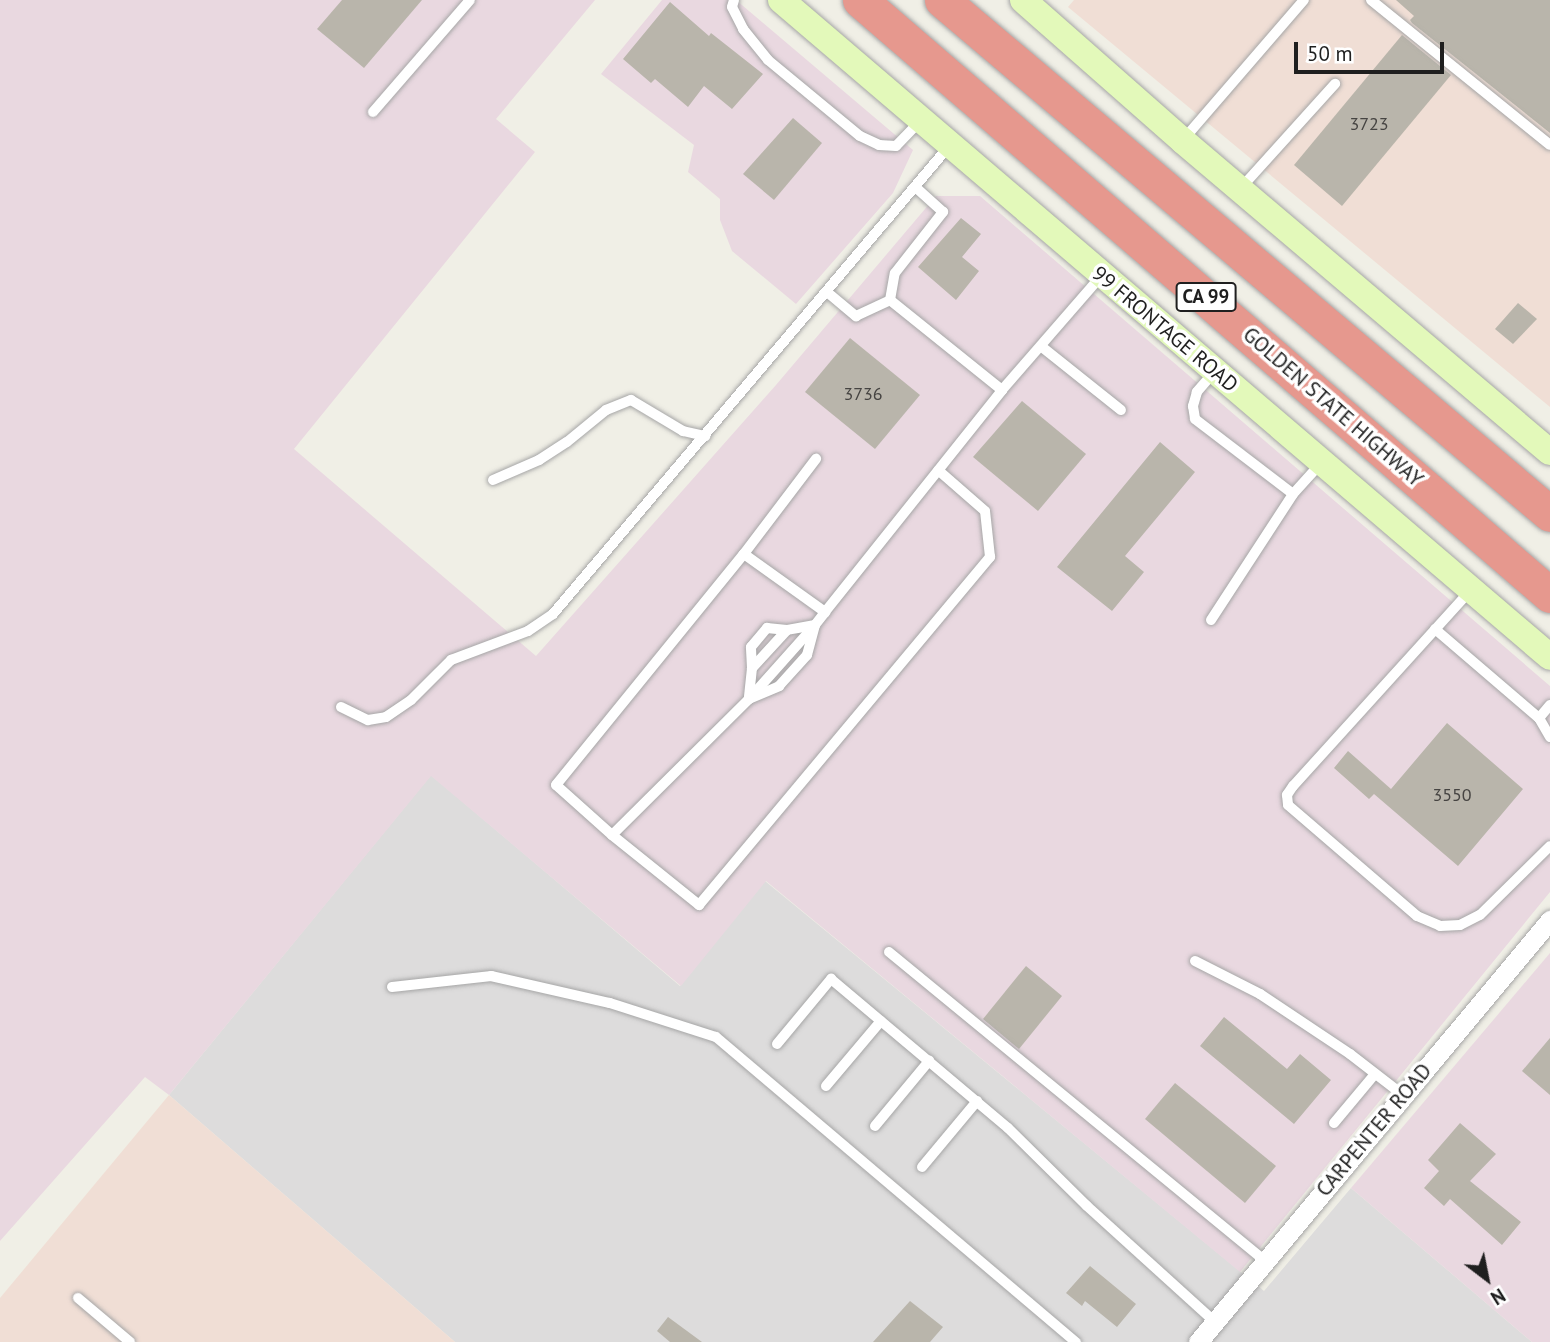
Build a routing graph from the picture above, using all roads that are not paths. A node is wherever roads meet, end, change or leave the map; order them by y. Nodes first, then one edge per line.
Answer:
1 (470, 0) edge
2 (734, 0) edge
3 (781, 0) edge
4 (860, 0) edge
5 (942, 0) edge
6 (1024, 0) edge
7 (1304, 0) edge
8 (1371, 0) edge
9 (1335, 84) dead end
10 (373, 112) dead end
11 (921, 120) junction
12 (1183, 141) junction
13 (951, 145) junction
14 (1550, 145) edge
15 (915, 187) junction
16 (1240, 189) junction
17 (1102, 276) junction
18 (827, 292) junction
19 (890, 300) junction
20 (1042, 347) junction
21 (1215, 371) junction
22 (1002, 390) junction
23 (1121, 410) dead end
24 (705, 436) junction
25 (1550, 452) edge
26 (816, 459) dead end
27 (1322, 462) junction
28 (938, 470) junction
29 (493, 480) dead end
30 (1293, 494) junction
31 (1550, 514) edge
32 (743, 555) junction
33 (1471, 590) junction
34 (1550, 595) edge
35 (825, 612) junction
36 (1211, 620) dead end
37 (814, 625) junction
38 (1435, 629) junction
39 (787, 630) junction
40 (1550, 657) edge
41 (752, 668) junction
42 (749, 699) junction
43 (1550, 705) edge
44 (341, 707) dead end
45 (1539, 718) junction
46 (1550, 737) edge
47 (612, 835) junction
48 (1550, 846) edge
49 (1550, 920) edge
50 (889, 952) dead end
51 (1195, 961) dead end
52 (392, 987) dead end
53 (881, 1021) junction
54 (777, 1044) dead end
55 (929, 1061) junction
56 (1375, 1074) junction
57 (826, 1087) dead end
58 (1403, 1095) junction
59 (977, 1101) junction
60 (1334, 1123) dead end
61 (875, 1126) dead end
62 (922, 1167) dead end
63 (1265, 1261) junction
64 (78, 1298) dead end
65 (1215, 1322) junction
66 (130, 1342) edge
67 (1076, 1342) edge
68 (1198, 1342) edge

1 - 10 lane
2 - 11 lane
3 - 11 street, 99 FRONTAGE ROAD
4 - 34 highway, GOLDEN STATE HIGHWAY / CA 99
5 - 31 highway, CA 99
6 - 12 street
7 - 12 lane
8 - 14 lane
9 - 16 lane
11 - 13 street, 99 FRONTAGE ROAD
12 - 16 street
13 - 15 lane
13 - 17 street, 99 FRONTAGE ROAD
15 - 18 lane
15 - 19 lane
16 - 25 street
17 - 20 lane
17 - 21 street, 99 FRONTAGE ROAD
18 - 19 lane
18 - 24 lane
19 - 22 lane
20 - 22 lane
20 - 23 lane
21 - 27 street, 99 FRONTAGE ROAD
21 - 30 lane
22 - 28 lane
24 - 29 lane
24 - 44 lane
26 - 32 lane
27 - 30 lane
27 - 33 street, 99 FRONTAGE ROAD
28 - 35 lane
28 - 47 lane
30 - 36 lane
32 - 35 lane
32 - 47 lane
33 - 38 lane
33 - 40 street, 99 FRONTAGE ROAD
35 - 37 lane
37 - 39 lane
37 - 42 lane
38 - 45 lane
38 - 48 lane
39 - 41 lane
39 - 41 lane
41 - 42 lane
42 - 47 lane
43 - 45 lane
45 - 46 lane
49 - 58 street, CARPENTER ROAD
50 - 63 lane
51 - 56 lane
52 - 67 lane
53 - 54 lane
53 - 55 lane
53 - 57 lane
55 - 59 lane
55 - 61 lane
56 - 58 lane
56 - 60 lane
58 - 63 street, CARPENTER ROAD
59 - 62 lane
59 - 65 lane
63 - 65 street, CARPENTER ROAD
64 - 66 lane
65 - 68 street, CARPENTER ROAD

